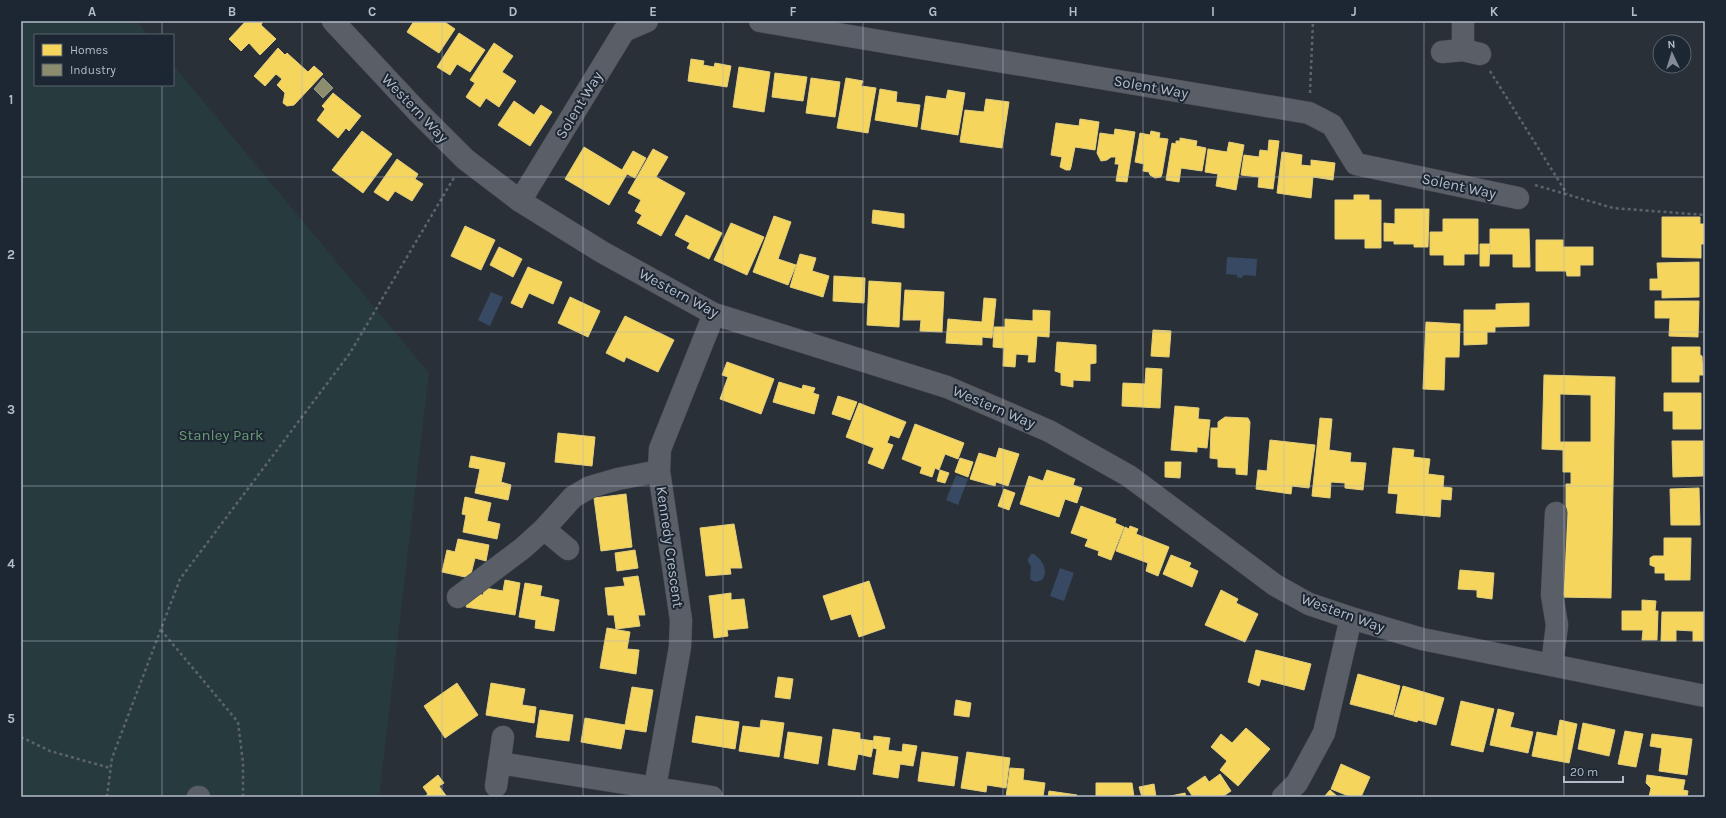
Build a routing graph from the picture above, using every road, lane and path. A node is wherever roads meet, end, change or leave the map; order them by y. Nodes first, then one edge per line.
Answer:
1 (333, 21) edge
2 (647, 21) edge
3 (760, 21) edge
4 (1313, 21) edge
5 (1463, 21) edge
6 (1442, 52) dead end
7 (1471, 52) junction
8 (1309, 113) junction
9 (465, 159) junction
10 (1567, 194) junction
11 (1518, 198) joint
12 (520, 201) junction
13 (1705, 215) edge
14 (714, 314) junction
15 (659, 471) junction
16 (1556, 513) dead end
17 (544, 529) junction
18 (568, 549) dead end
19 (458, 597) dead end
20 (1351, 618) junction
21 (161, 630) junction
22 (1552, 665) junction
23 (1705, 696) edge
24 (21, 737) edge
25 (503, 737) dead end
26 (500, 763) junction
27 (110, 768) junction
28 (496, 786) dead end
29 (655, 787) junction
30 (107, 797) edge
31 (243, 797) edge
32 (712, 797) edge
33 (1283, 797) edge

1 - 9 street, Western Way
2 - 12 street, Solent Way
3 - 8 street, Solent Way
4 - 8 path
5 - 7 street
6 - 7 street
7 - 10 path
8 - 11 street, Solent Way
9 - 12 street, Western Way
9 - 21 path
10 - 11 path
10 - 13 path
12 - 14 street, Western Way
14 - 15 street, Kennedy Crescent
14 - 20 street, Western Way
15 - 17 street
15 - 29 street, Kennedy Crescent
16 - 22 street
17 - 18 street
17 - 19 street
20 - 22 street, Western Way
20 - 33 street
21 - 27 path
21 - 31 path
22 - 23 street, Western Way
24 - 27 path
25 - 26 street
26 - 28 street
26 - 29 street
27 - 30 path
29 - 32 street

